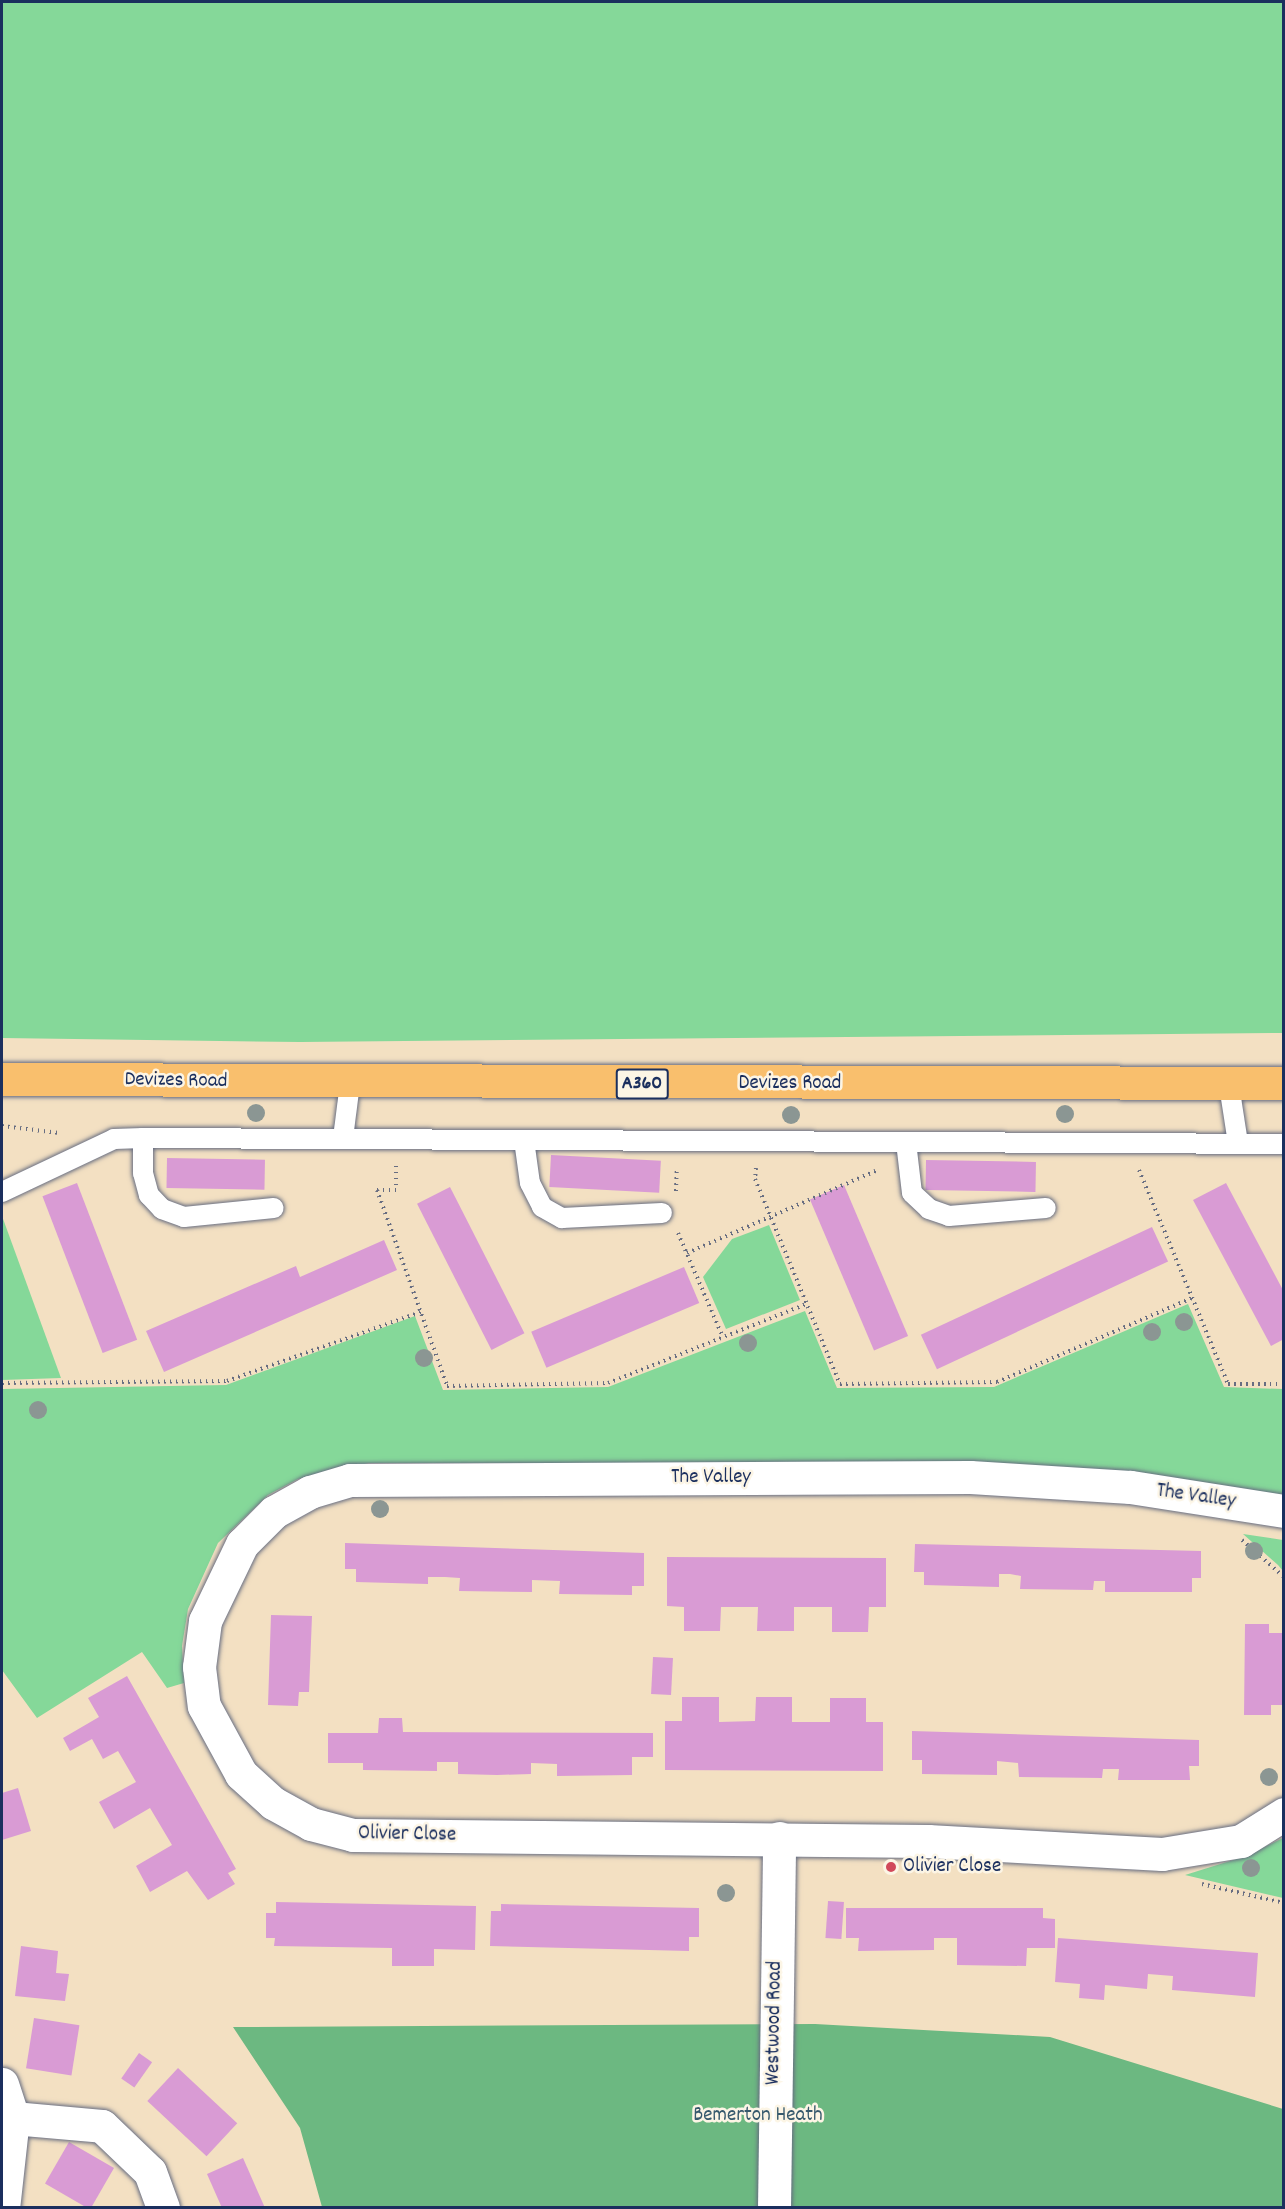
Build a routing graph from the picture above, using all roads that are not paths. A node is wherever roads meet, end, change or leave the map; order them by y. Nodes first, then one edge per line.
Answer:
1 (2, 1079) edge
2 (350, 1083) junction
3 (1284, 1083) edge
4 (1229, 1084) junction
5 (143, 1138) junction
6 (343, 1138) junction
7 (524, 1140) junction
8 (1238, 1143) junction
9 (1284, 1144) edge
10 (906, 1150) junction
11 (2, 1192) edge
12 (274, 1208) dead end
13 (1046, 1208) dead end
14 (669, 1220) road end
15 (1284, 1511) edge
16 (205, 1621) joint
17 (1284, 1814) edge
18 (779, 1838) junction
19 (2, 2084) edge
20 (13, 2118) junction
21 (3, 2208) edge
22 (162, 2208) edge
23 (774, 2208) edge

1 - 2 main road, Devizes Road / A360
2 - 4 main road, Devizes Road / A360
2 - 6 lane
3 - 4 main road, Devizes Road / A360
4 - 8 lane
5 - 6 lane
5 - 11 lane
5 - 12 lane
6 - 7 lane
7 - 10 lane
7 - 14 lane
8 - 9 lane
8 - 10 lane
10 - 13 lane
15 - 16 street, The Valley
16 - 18 street, Olivier Close
17 - 18 street, Olivier Close
18 - 23 street, Westwood Road
19 - 20 street
20 - 21 street
20 - 22 street

